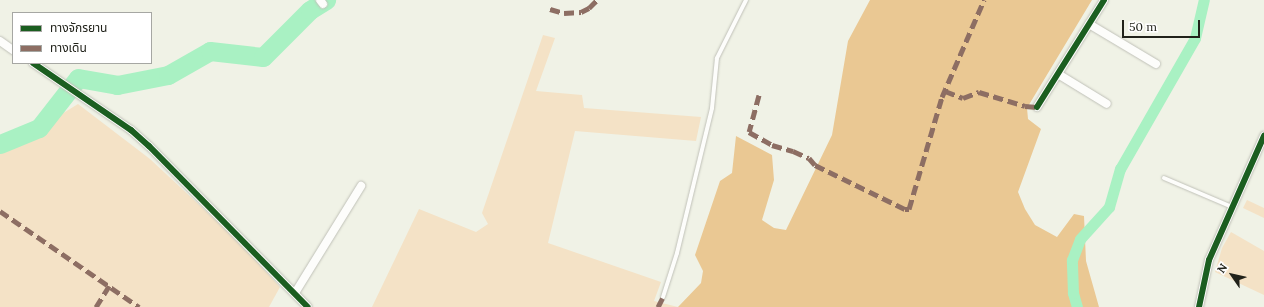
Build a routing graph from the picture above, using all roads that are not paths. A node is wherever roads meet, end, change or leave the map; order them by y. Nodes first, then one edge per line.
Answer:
1 (746, 0) edge
2 (1104, 0) edge
3 (1089, 24) junction
4 (0, 41) edge
5 (12, 49) edge
6 (34, 64) edge
7 (1156, 64) dead end
8 (1058, 74) junction
9 (1107, 104) dead end
10 (1037, 107) dead end
11 (1264, 136) edge
12 (1164, 178) dead end
13 (361, 186) dead end
14 (1232, 207) junction
15 (294, 293) junction
16 (663, 297) dead end
17 (308, 307) edge
18 (1199, 307) edge

1 - 16 lane
2 - 3 street
3 - 7 street
3 - 8 street
4 - 5 street
6 - 15 street
8 - 9 street
8 - 10 street
11 - 14 street
12 - 14 lane
13 - 15 street
14 - 18 street
15 - 17 street

